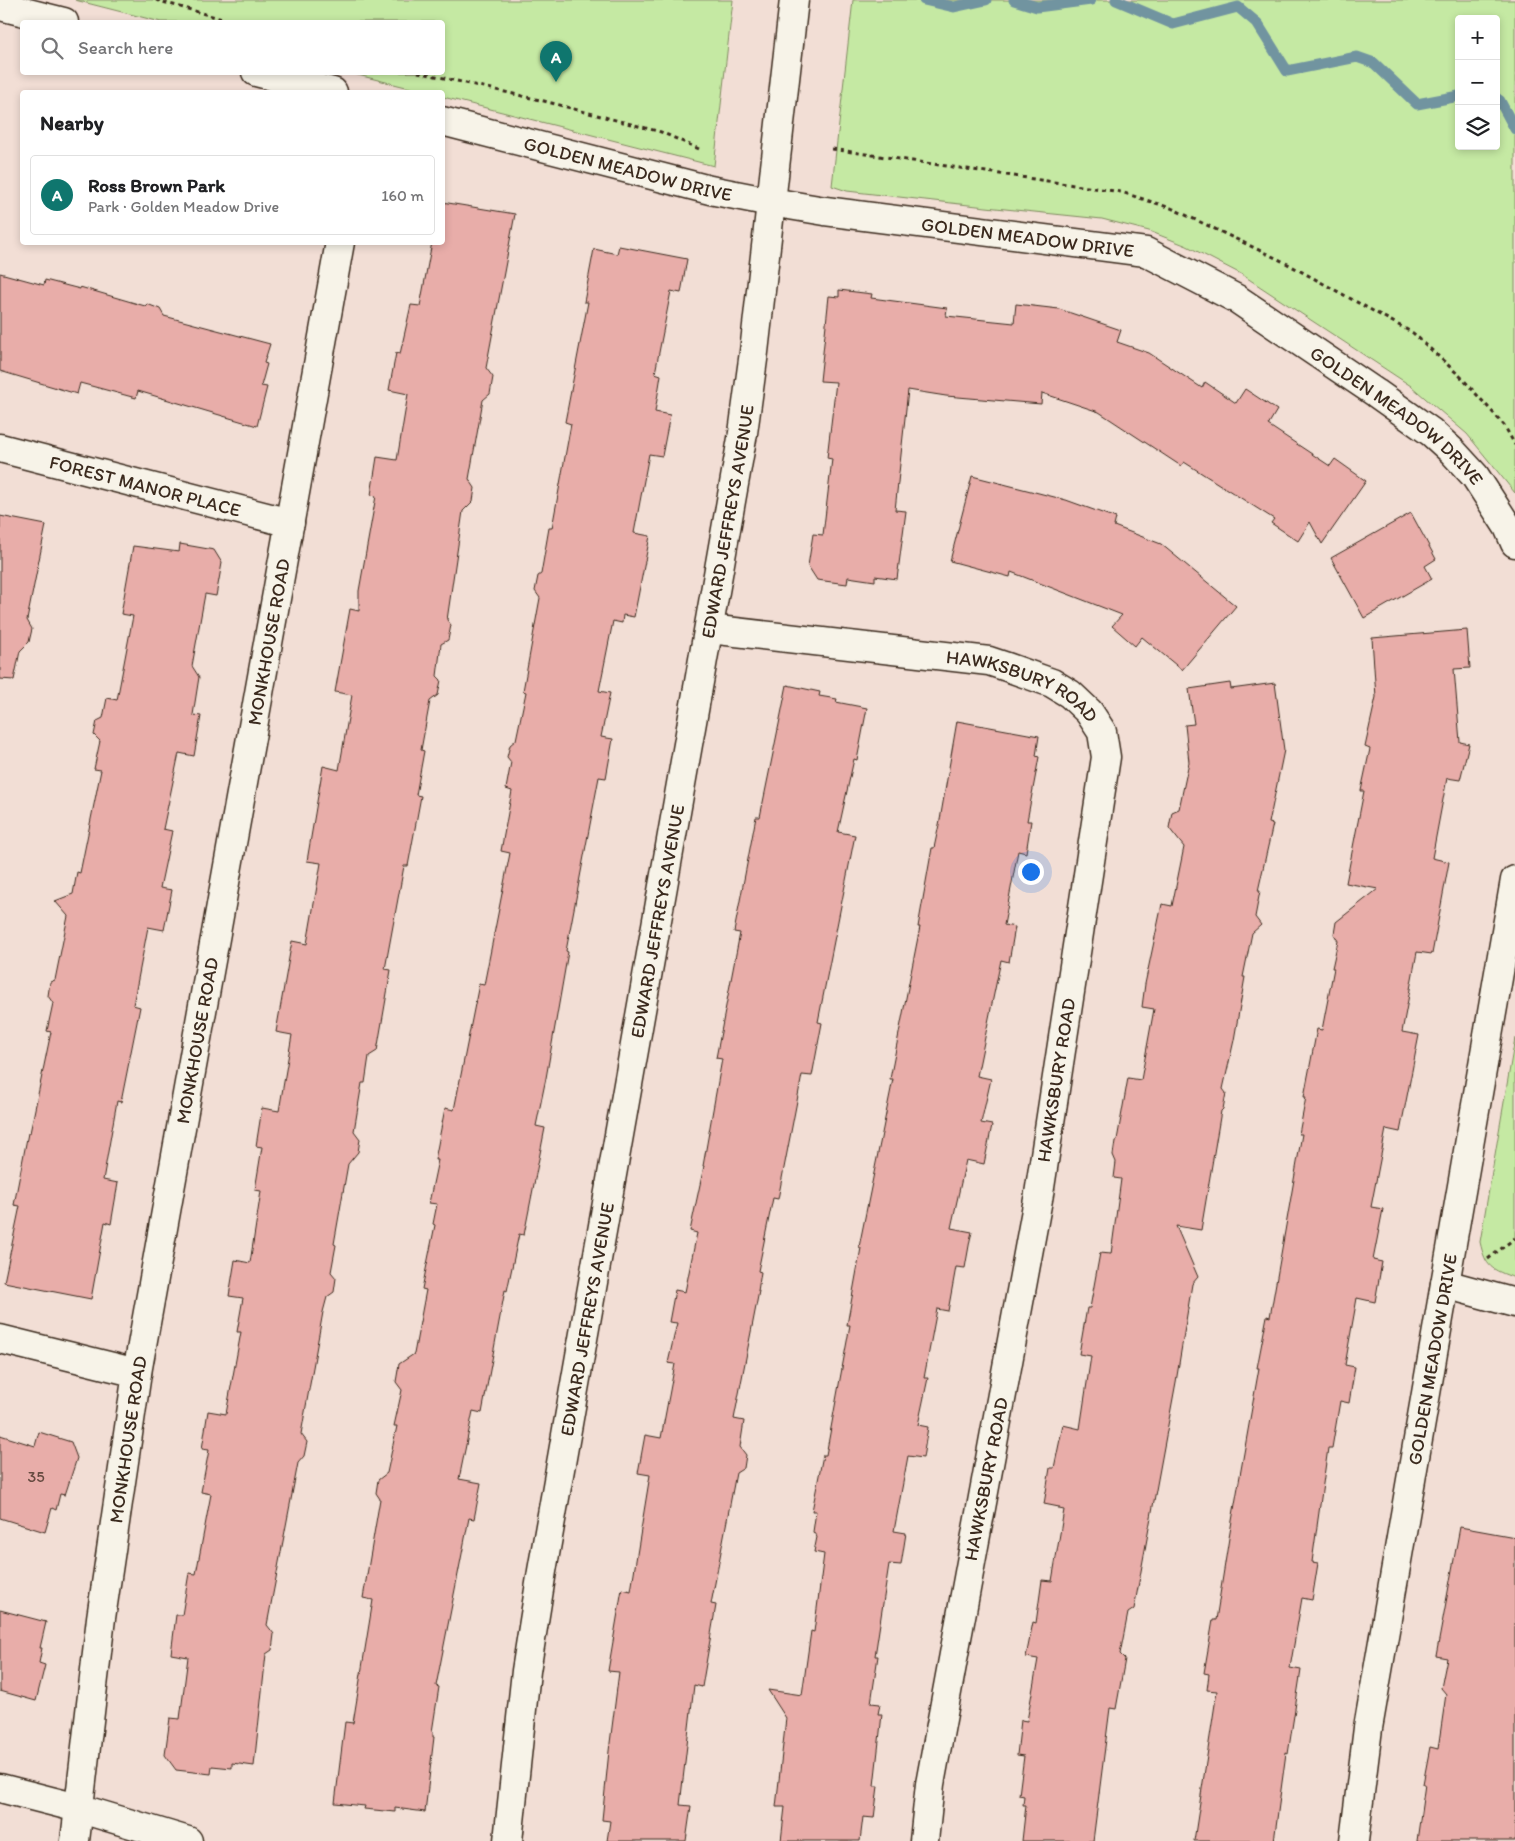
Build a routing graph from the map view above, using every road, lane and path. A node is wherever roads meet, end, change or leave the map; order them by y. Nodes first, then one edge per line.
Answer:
1 (156, 0) edge
2 (794, 0) edge
3 (0, 6) edge
4 (56, 20) edge
5 (226, 20) edge
6 (268, 75) edge
7 (431, 75) edge
8 (325, 90) edge
9 (445, 122) edge
10 (701, 150) dead end
11 (771, 202) junction
12 (339, 245) edge
13 (0, 448) edge
14 (290, 523) junction
15 (1515, 543) edge
16 (709, 630) junction
17 (1515, 880) edge
18 (1515, 1238) edge
19 (1488, 1260) dead end
20 (1446, 1284) junction
21 (1515, 1304) edge
22 (0, 1339) edge
23 (137, 1373) junction
24 (0, 1788) edge
25 (78, 1808) junction
26 (75, 1841) edge
27 (188, 1841) edge
28 (508, 1841) edge
29 (924, 1841) edge
30 (1354, 1841) edge

1 - 5 path
2 - 11 street, EDWARD JEFFREYS AVENUE
3 - 4 street
6 - 8 street
7 - 10 path
9 - 11 street, GOLDEN MEADOW DRIVE
11 - 15 street, GOLDEN MEADOW DRIVE
11 - 16 street, EDWARD JEFFREYS AVENUE
12 - 14 street, MONKHOUSE ROAD
13 - 14 street, FOREST MANOR PLACE
14 - 23 street, MONKHOUSE ROAD
16 - 28 street, EDWARD JEFFREYS AVENUE
16 - 29 street, HAWKSBURY ROAD
17 - 20 street, GOLDEN MEADOW DRIVE
18 - 19 path
20 - 21 street
20 - 30 street, GOLDEN MEADOW DRIVE
22 - 23 street
23 - 25 street, MONKHOUSE ROAD
24 - 25 street
25 - 26 street, MONKHOUSE ROAD
25 - 27 street

